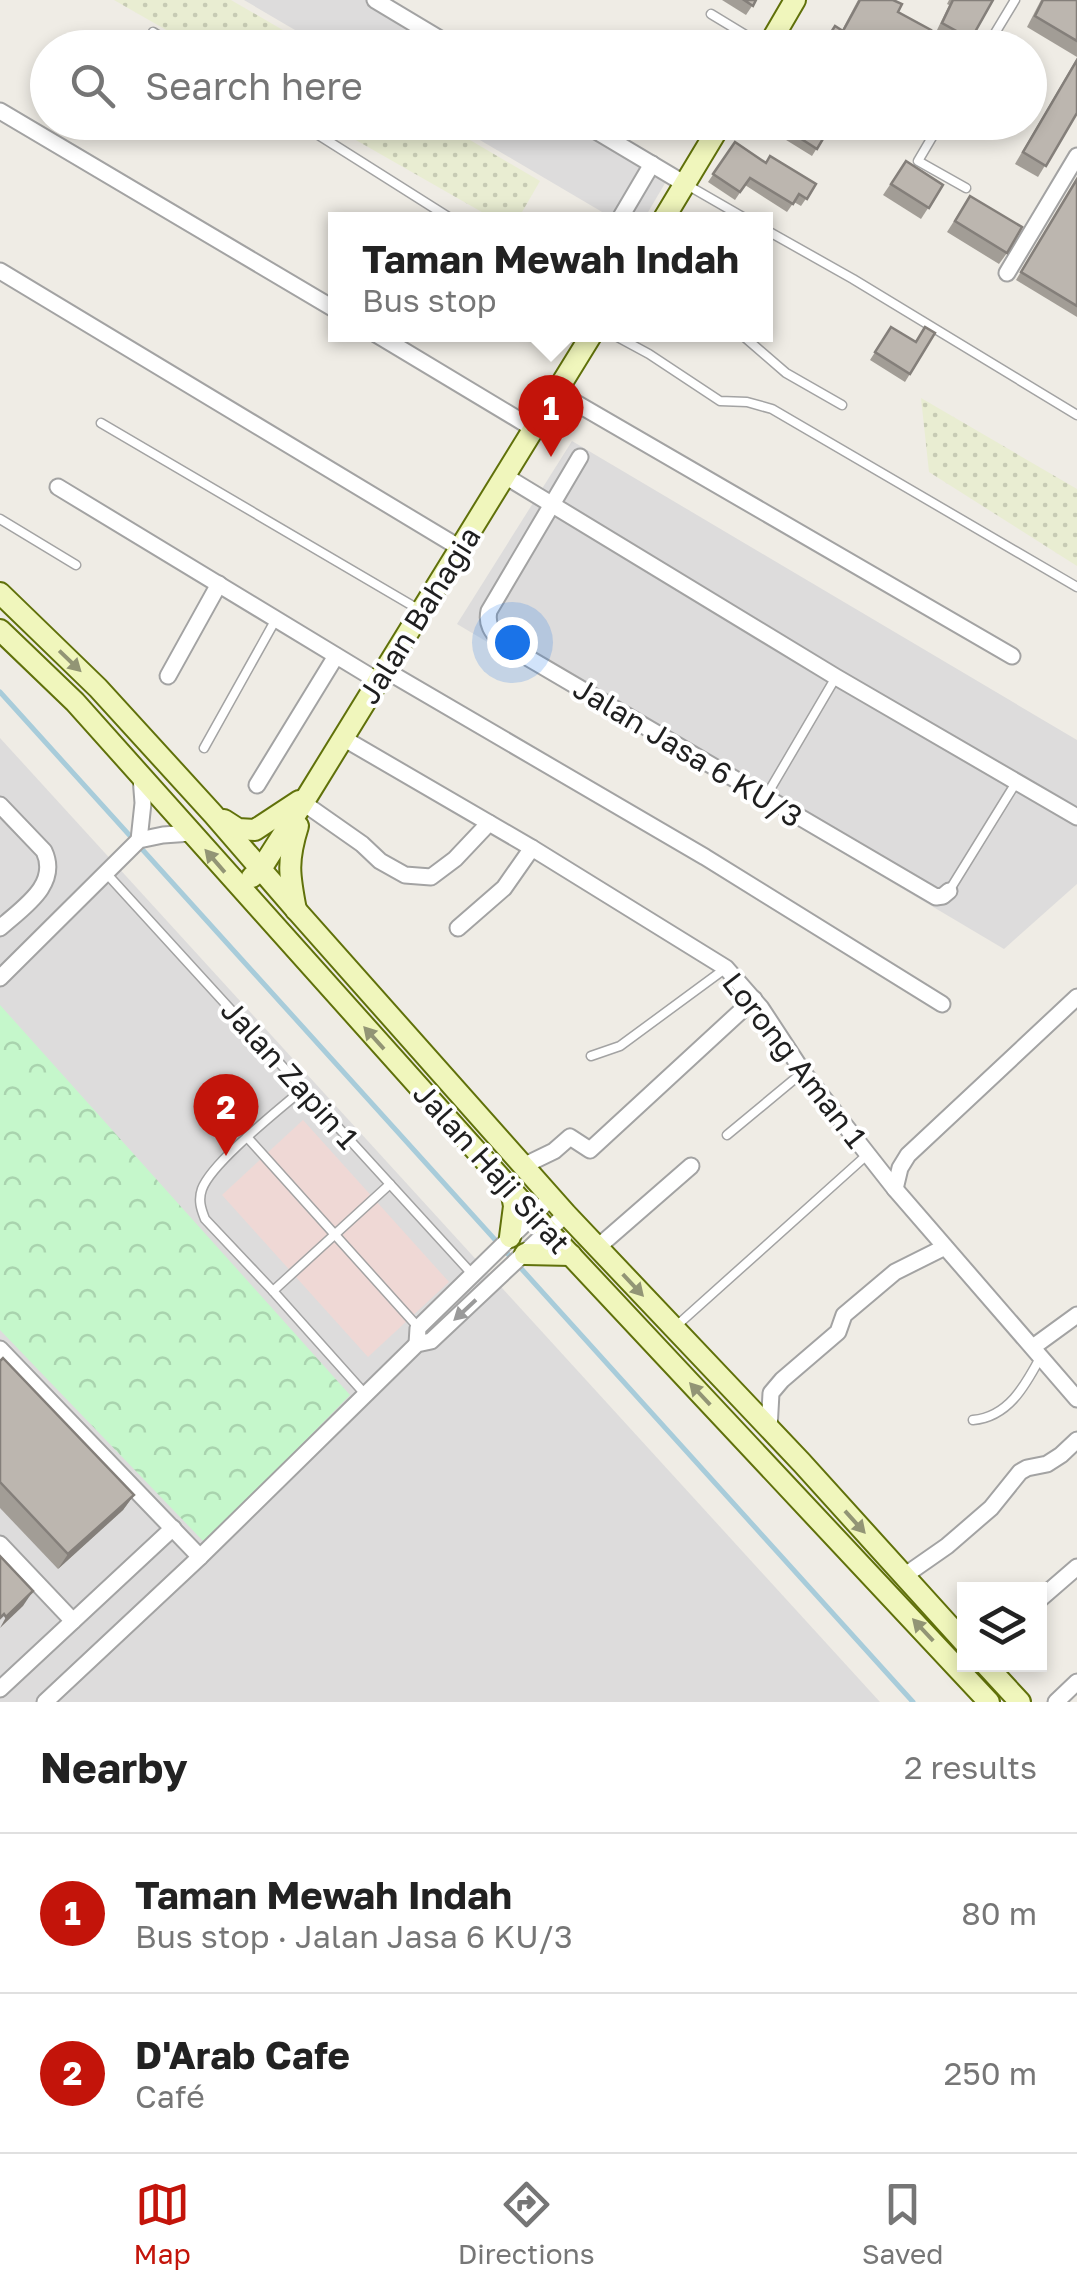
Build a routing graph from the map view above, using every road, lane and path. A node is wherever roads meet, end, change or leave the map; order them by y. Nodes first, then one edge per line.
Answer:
1 (375, 0) edge
2 (795, 0) edge
3 (1015, 0) edge
4 (711, 14) dead end
5 (425, 30) edge
6 (737, 30) edge
7 (778, 30) edge
8 (997, 30) edge
9 (0, 111) edge
10 (30, 129) edge
11 (49, 140) edge
12 (326, 140) edge
13 (611, 140) edge
14 (711, 140) edge
15 (930, 140) edge
16 (1077, 156) edge
17 (652, 164) junction
18 (684, 184) junction
19 (966, 188) dead end
20 (440, 212) edge
21 (624, 212) edge
22 (668, 212) edge
23 (734, 212) edge
24 (773, 234) edge
25 (0, 272) edge
26 (1007, 272) dead end
27 (328, 305) edge
28 (389, 342) edge
29 (587, 342) edge
30 (627, 342) edge
31 (750, 342) edge
32 (557, 392) junction
33 (842, 405) dead end
34 (1077, 414) edge
35 (101, 423) dead end
36 (534, 428) junction
37 (580, 457) dead end
38 (505, 476) junction
39 (58, 487) dead end
40 (552, 504) junction
41 (0, 519) edge
42 (460, 548) junction
43 (76, 565) dead end
44 (219, 584) junction
45 (1077, 587) edge
46 (0, 593) edge
47 (422, 611) junction
48 (276, 619) junction
49 (0, 630) edge
50 (336, 656) junction
51 (1012, 656) dead end
52 (168, 676) dead end
53 (382, 676) junction
54 (836, 677) junction
55 (344, 738) junction
56 (204, 748) dead end
57 (140, 777) junction
58 (1017, 781) junction
59 (257, 785) dead end
60 (764, 798) junction
61 (307, 800) junction
62 (0, 805) edge
63 (214, 814) junction
64 (1077, 816) edge
65 (489, 823) junction
66 (191, 834) junction
67 (139, 840) junction
68 (532, 848) junction
69 (261, 869) junction
70 (106, 873) junction
71 (240, 889) junction
72 (949, 891) joint
73 (296, 911) junction
74 (0, 928) edge
75 (458, 928) dead end
76 (726, 968) junction
77 (0, 978) edge
78 (1077, 997) edge
79 (754, 999) junction
80 (942, 1004) dead end
81 (591, 1056) dead end
82 (803, 1072) junction
83 (303, 1089) junction
84 (727, 1135) dead end
85 (247, 1137) junction
86 (868, 1154) junction
87 (523, 1166) junction
88 (691, 1166) dead end
89 (390, 1184) junction
90 (512, 1190) junction
91 (895, 1190) junction
92 (559, 1206) junction
93 (540, 1223) junction
94 (335, 1235) junction
95 (508, 1240) junction
96 (598, 1247) junction
97 (945, 1247) junction
98 (523, 1255) junction
99 (571, 1256) junction
100 (479, 1269) junction
101 (274, 1291) junction
102 (1077, 1314) edge
103 (674, 1328) junction
104 (422, 1338) junction
105 (0, 1349) edge
106 (1037, 1352) junction
107 (365, 1394) junction
108 (1077, 1399) edge
109 (974, 1420) dead end
110 (769, 1429) junction
111 (1077, 1440) edge
112 (173, 1528) junction
113 (0, 1544) edge
114 (200, 1556) junction
115 (1077, 1566) edge
116 (904, 1576) junction
117 (1047, 1593) edge
118 (73, 1621) junction
119 (957, 1634) edge
120 (993, 1672) edge
121 (1076, 1685) edge
122 (0, 1689) edge
123 (45, 1702) edge
124 (989, 1702) edge
125 (1020, 1702) edge
126 (1056, 1702) edge

1 - 5 street
2 - 7 main road
3 - 8 lane
4 - 6 lane
9 - 10 street
11 - 27 street
12 - 20 lane
13 - 17 street
14 - 18 main road
15 - 19 lane
16 - 26 street
17 - 18 street
17 - 21 street
18 - 22 main road
18 - 23 lane
24 - 34 lane
25 - 42 street
28 - 36 street
29 - 32 main road, Jalan Bahagia
30 - 45 lane
31 - 33 lane
32 - 36 main road, Jalan Bahagia
32 - 51 street
35 - 47 lane
36 - 38 main road, Jalan Bahagia
37 - 40 street, Jalan Jasa 6 KU/3
38 - 40 street
38 - 42 main road, Jalan Bahagia
39 - 44 street
40 - 54 street
40 - 60 street, Jalan Jasa 6 KU/3
41 - 43 lane
42 - 47 main road, Jalan Bahagia
44 - 48 street
44 - 52 street
46 -> 63 main road, Jalan Haji Sirat
47 - 53 main road, Jalan Bahagia
48 - 50 street
48 - 56 lane
49 - 57 main road, Jalan Haji Sirat
50 - 53 street
50 - 59 street
53 - 55 main road, Jalan Bahagia
53 - 80 street
54 - 58 street
54 - 60 lane
55 - 61 main road, Jalan Bahagia
55 - 65 street, Lorong Aman 1
57 - 66 main road, Jalan Haji Sirat
57 - 67 street
58 - 64 street
58 - 72 lane, Jalan Jasa 6 KU/3
60 - 72 street, Jalan Jasa 6 KU/3
61 - 63 main road
61 - 65 street
61 - 69 main road, Jalan Bahagia
61 - 73 main road
62 - 74 street
63 - 69 main road, Jalan Haji Sirat
65 - 68 street, Lorong Aman 1
66 - 67 street
71 -> 66 main road, Jalan Haji Sirat
67 - 70 street
68 - 75 street
68 - 76 street, Lorong Aman 1
69 - 71 main road, Jalan Bahagia
69 - 73 main road, Jalan Haji Sirat
70 - 77 street
70 - 83 lane, Jalan Zapin 1
90 -> 71 main road, Jalan Haji Sirat
73 - 87 main road, Jalan Haji Sirat
76 - 79 street, Lorong Aman 1
76 - 81 lane
78 - 91 street
79 - 82 street, Lorong Aman 1
79 - 87 street
82 - 84 lane
82 - 86 street, Lorong Aman 1
83 - 85 lane
83 - 89 lane, Jalan Zapin 1
85 - 94 lane
85 - 101 lane
86 - 91 street, Lorong Aman 1
86 - 103 lane
87 - 92 main road, Jalan Haji Sirat
88 - 96 street
89 - 94 lane
89 - 100 lane, Jalan Zapin 1
90 - 93 main road, Jalan Haji Sirat
90 - 95 main road
91 - 97 street, Lorong Aman 1
92 - 93 street
92 - 96 main road, Jalan Haji Sirat
93 - 95 street
93 - 98 street
93 - 99 main road, Jalan Haji Sirat
94 - 101 lane
94 - 104 lane
95 - 100 street
96 -> 103 main road, Jalan Haji Sirat
97 - 106 street, Lorong Aman 1
97 - 110 street
98 - 99 main road
98 -> 104 street
124 -> 99 main road, Jalan Haji Sirat
100 - 104 street
101 - 107 lane
102 - 106 street
103 - 110 main road, Jalan Haji Sirat
104 - 107 street
105 - 112 street
106 - 108 street, Lorong Aman 1
106 - 109 lane
107 - 114 street
110 -> 116 main road, Jalan Haji Sirat
111 - 116 street
112 - 114 street
112 - 118 street
113 - 118 street
114 - 123 street
115 - 117 street
116 - 119 main road, Jalan Haji Sirat
118 - 122 street
120 - 125 main road
121 - 126 street

